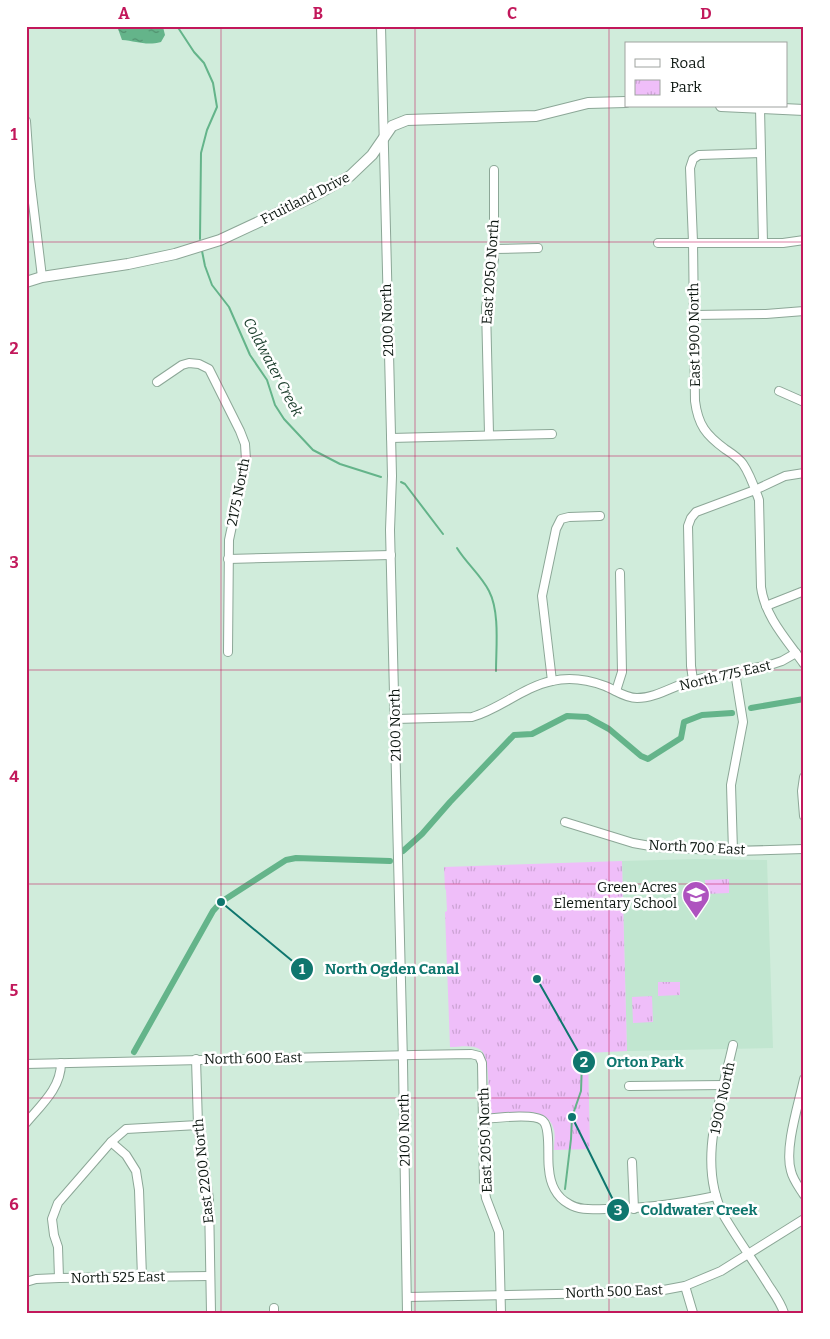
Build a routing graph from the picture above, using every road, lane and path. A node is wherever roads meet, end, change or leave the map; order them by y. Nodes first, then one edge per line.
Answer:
1 (381, 26) edge
2 (388, 26) edge
3 (381, 37) junction
4 (625, 102) edge
5 (760, 108) joint
6 (804, 110) edge
7 (26, 122) edge
8 (383, 138) junction
9 (761, 153) junction
10 (494, 170) dead end
11 (804, 240) edge
12 (693, 242) junction
13 (763, 242) junction
14 (658, 243) dead end
15 (538, 248) dead end
16 (494, 249) junction
17 (42, 277) junction
18 (26, 282) edge
19 (804, 311) edge
20 (694, 315) junction
21 (157, 382) dead end
22 (779, 391) dead end
23 (804, 402) edge
24 (489, 434) junction
25 (552, 434) dead end
26 (391, 438) junction
27 (804, 474) edge
28 (755, 490) junction
29 (600, 516) dead end
30 (391, 555) junction
31 (228, 559) junction
32 (620, 573) dead end
33 (804, 591) edge
34 (766, 606) junction
35 (228, 652) dead end
36 (796, 653) junction
37 (804, 664) edge
38 (735, 672) junction
39 (693, 680) junction
40 (552, 681) junction
41 (616, 691) junction
42 (395, 719) junction
43 (804, 777) edge
44 (804, 816) edge
45 (564, 822) dead end
46 (804, 849) edge
47 (733, 851) junction
48 (733, 1045) dead end
49 (403, 1055) junction
50 (479, 1056) joint
51 (196, 1059) junction
52 (61, 1063) junction
53 (26, 1064) edge
54 (804, 1079) edge
55 (724, 1085) junction
56 (629, 1086) dead end
57 (483, 1119) junction
58 (26, 1123) edge
59 (198, 1125) junction
60 (112, 1142) junction
61 (632, 1162) dead end
62 (804, 1195) edge
63 (716, 1196) junction
64 (634, 1209) junction
65 (804, 1219) edge
66 (749, 1253) junction
67 (142, 1276) junction
68 (210, 1276) junction
69 (59, 1278) junction
70 (26, 1282) edge
71 (685, 1286) junction
72 (501, 1294) junction
73 (407, 1296) junction
74 (211, 1313) edge
75 (407, 1313) edge
76 (501, 1313) edge
77 (693, 1313) edge
78 (784, 1313) edge

1 - 3 street, 2100 North
2 - 3 street
3 - 8 street, 2100 North
4 - 8 street, Fruitland Drive
5 - 6 street
5 - 9 street
7 - 17 street
8 - 17 street, Fruitland Drive
8 - 26 street, 2100 North
9 - 12 street, East 1900 North
9 - 13 street
10 - 16 street, East 2050 North
11 - 13 street
12 - 13 street
12 - 14 street
12 - 20 street, East 1900 North
15 - 16 street
16 - 24 street, East 2050 North
17 - 18 street, Fruitland Drive
19 - 20 street
20 - 28 street, East 1900 North
21 - 31 street, 2175 North
22 - 23 street
24 - 25 street
24 - 26 street
26 - 30 street, 2100 North
27 - 28 street
28 - 34 street, East 1900 North
28 - 39 street
29 - 40 street
30 - 31 street
30 - 42 street, 2100 North
31 - 35 street, 2175 North
32 - 41 street
33 - 34 street
34 - 36 street, East 1900 North
36 - 37 street, East 1900 North
36 - 38 street, North 775 East
38 - 39 street, North 775 East
38 - 47 street
39 - 41 street, North 775 East
40 - 41 street, North 775 East
40 - 42 street, North 775 East
42 - 49 street, 2100 North
43 - 44 street
45 - 47 street, North 700 East
46 - 47 street, North 700 East
48 - 55 street, 1900 North
49 - 50 street, North 600 East
49 - 51 street, North 600 East
49 - 73 street, 2100 North
50 - 57 street, East 2050 North
51 - 52 street, North 600 East
51 - 59 street, East 2200 North
52 - 53 street, North 600 East
52 - 58 street
54 - 62 street
55 - 56 street
55 - 63 street, 1900 North
57 - 64 street
57 - 72 street, East 2050 North
59 - 60 street
59 - 68 street, East 2200 North
60 - 67 street
60 - 69 street
61 - 64 street
63 - 64 street
63 - 66 street, 1900 North
65 - 66 street, North 500 East
66 - 71 street, North 500 East
66 - 78 street, 1900 North
67 - 68 street, North 525 East
67 - 69 street, North 525 East
68 - 74 street, East 2200 North
69 - 70 street, North 525 East
71 - 72 street, North 500 East
71 - 77 street
72 - 73 street, North 500 East
72 - 76 street, East 2050 North
73 - 75 street, 2100 North

